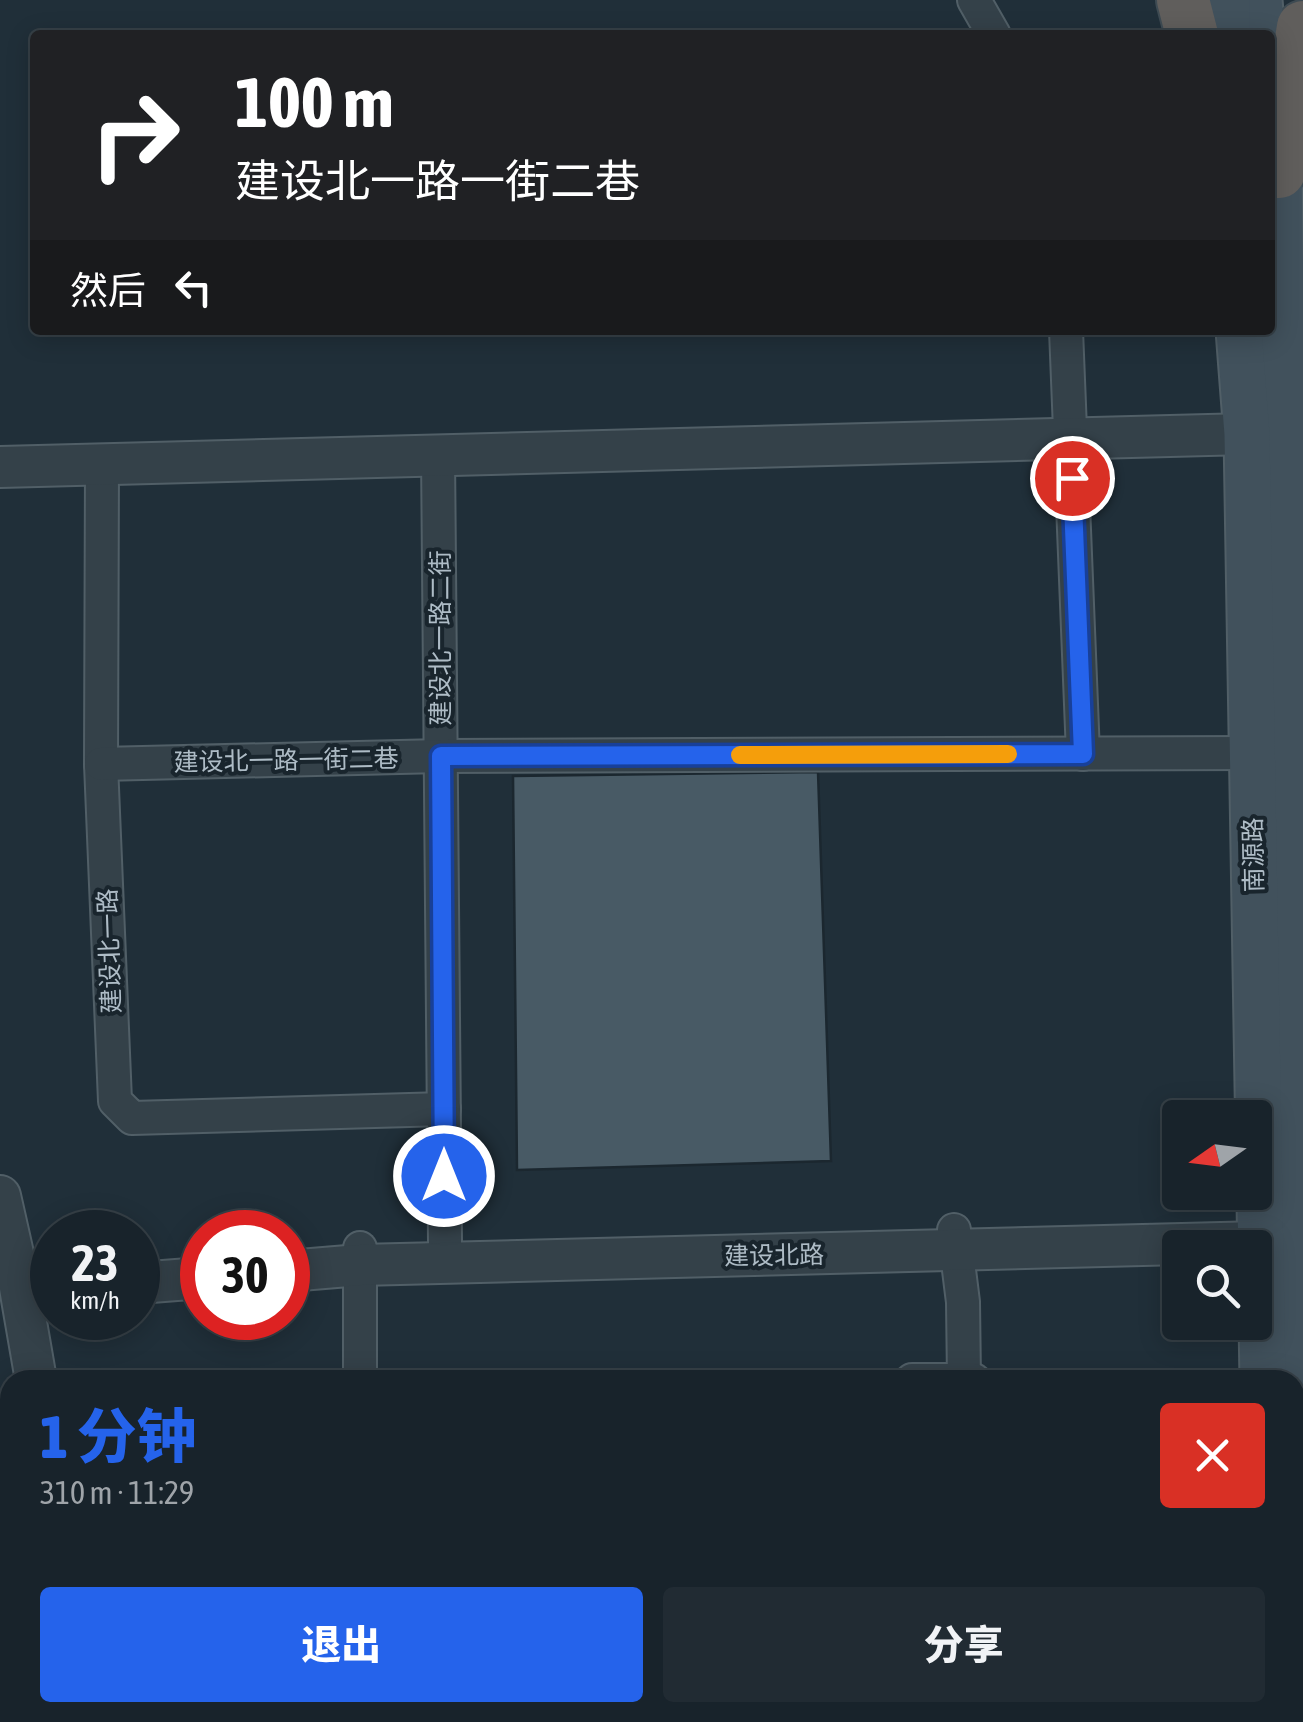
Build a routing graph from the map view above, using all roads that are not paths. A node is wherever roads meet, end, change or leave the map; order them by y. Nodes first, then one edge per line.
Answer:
1 (974, 0) edge
2 (1183, 0) edge
3 (1227, 0) edge
4 (1260, 0) edge
5 (1303, 27) edge
6 (991, 30) edge
7 (1191, 30) edge
8 (1227, 30) edge
9 (1262, 30) edge
10 (1275, 118) edge
11 (1291, 150) edge
12 (1066, 335) edge
13 (1239, 335) edge
14 (1246, 434) junction
15 (1071, 438) junction
16 (438, 454) junction
17 (1293, 462) edge
18 (102, 464) junction
19 (0, 467) edge
20 (1252, 753) junction
21 (1083, 754) junction
22 (441, 756) junction
23 (100, 764) junction
24 (1297, 923) edge
25 (444, 1110) junction
26 (0, 1196) edge
27 (1286, 1231) edge
28 (955, 1240) junction
29 (445, 1242) junction
30 (310, 1254) edge
31 (360, 1256) junction
32 (310, 1266) edge
33 (21, 1288) edge
34 (11, 1370) edge
35 (34, 1370) edge
36 (360, 1370) edge
37 (964, 1370) edge
38 (1265, 1370) edge
39 (1299, 1370) edge

1 - 6 street
2 - 7 highway
3 - 8 main road
4 - 9 main road
5 - 11 highway
10 - 11 main road, 南源路
11 - 17 main road, 南源路
12 - 15 street
13 - 14 main road, 南源路
14 - 15 street
14 - 20 main road, 南源路
15 - 16 street
15 - 21 street
16 - 18 street
16 - 22 street, 建设北一路二街
17 - 24 main road, 南源路
18 - 19 street
18 - 23 street, 建设北一路
20 - 21 street, 建设北一路一街二巷
20 - 27 main road, 南源路
21 - 22 street, 建设北一路一街二巷
22 - 23 street, 建设北一路一街二巷
22 - 25 street, 建设北一路二街
23 - 25 street, 建设北一路
24 - 27 main road, 南源路
25 - 29 street, 建设北一路二街
26 - 33 street
27 - 28 street, 建设北路
27 - 38 main road, 南源路
27 - 39 main road, 南源路
28 - 29 street, 建设北路
28 - 31 street, 建设北路
28 - 37 street
29 - 31 street, 建设北路
30 - 31 street, 建设北路
31 - 32 street, 建设北路
31 - 36 street
33 - 34 street
33 - 35 street

